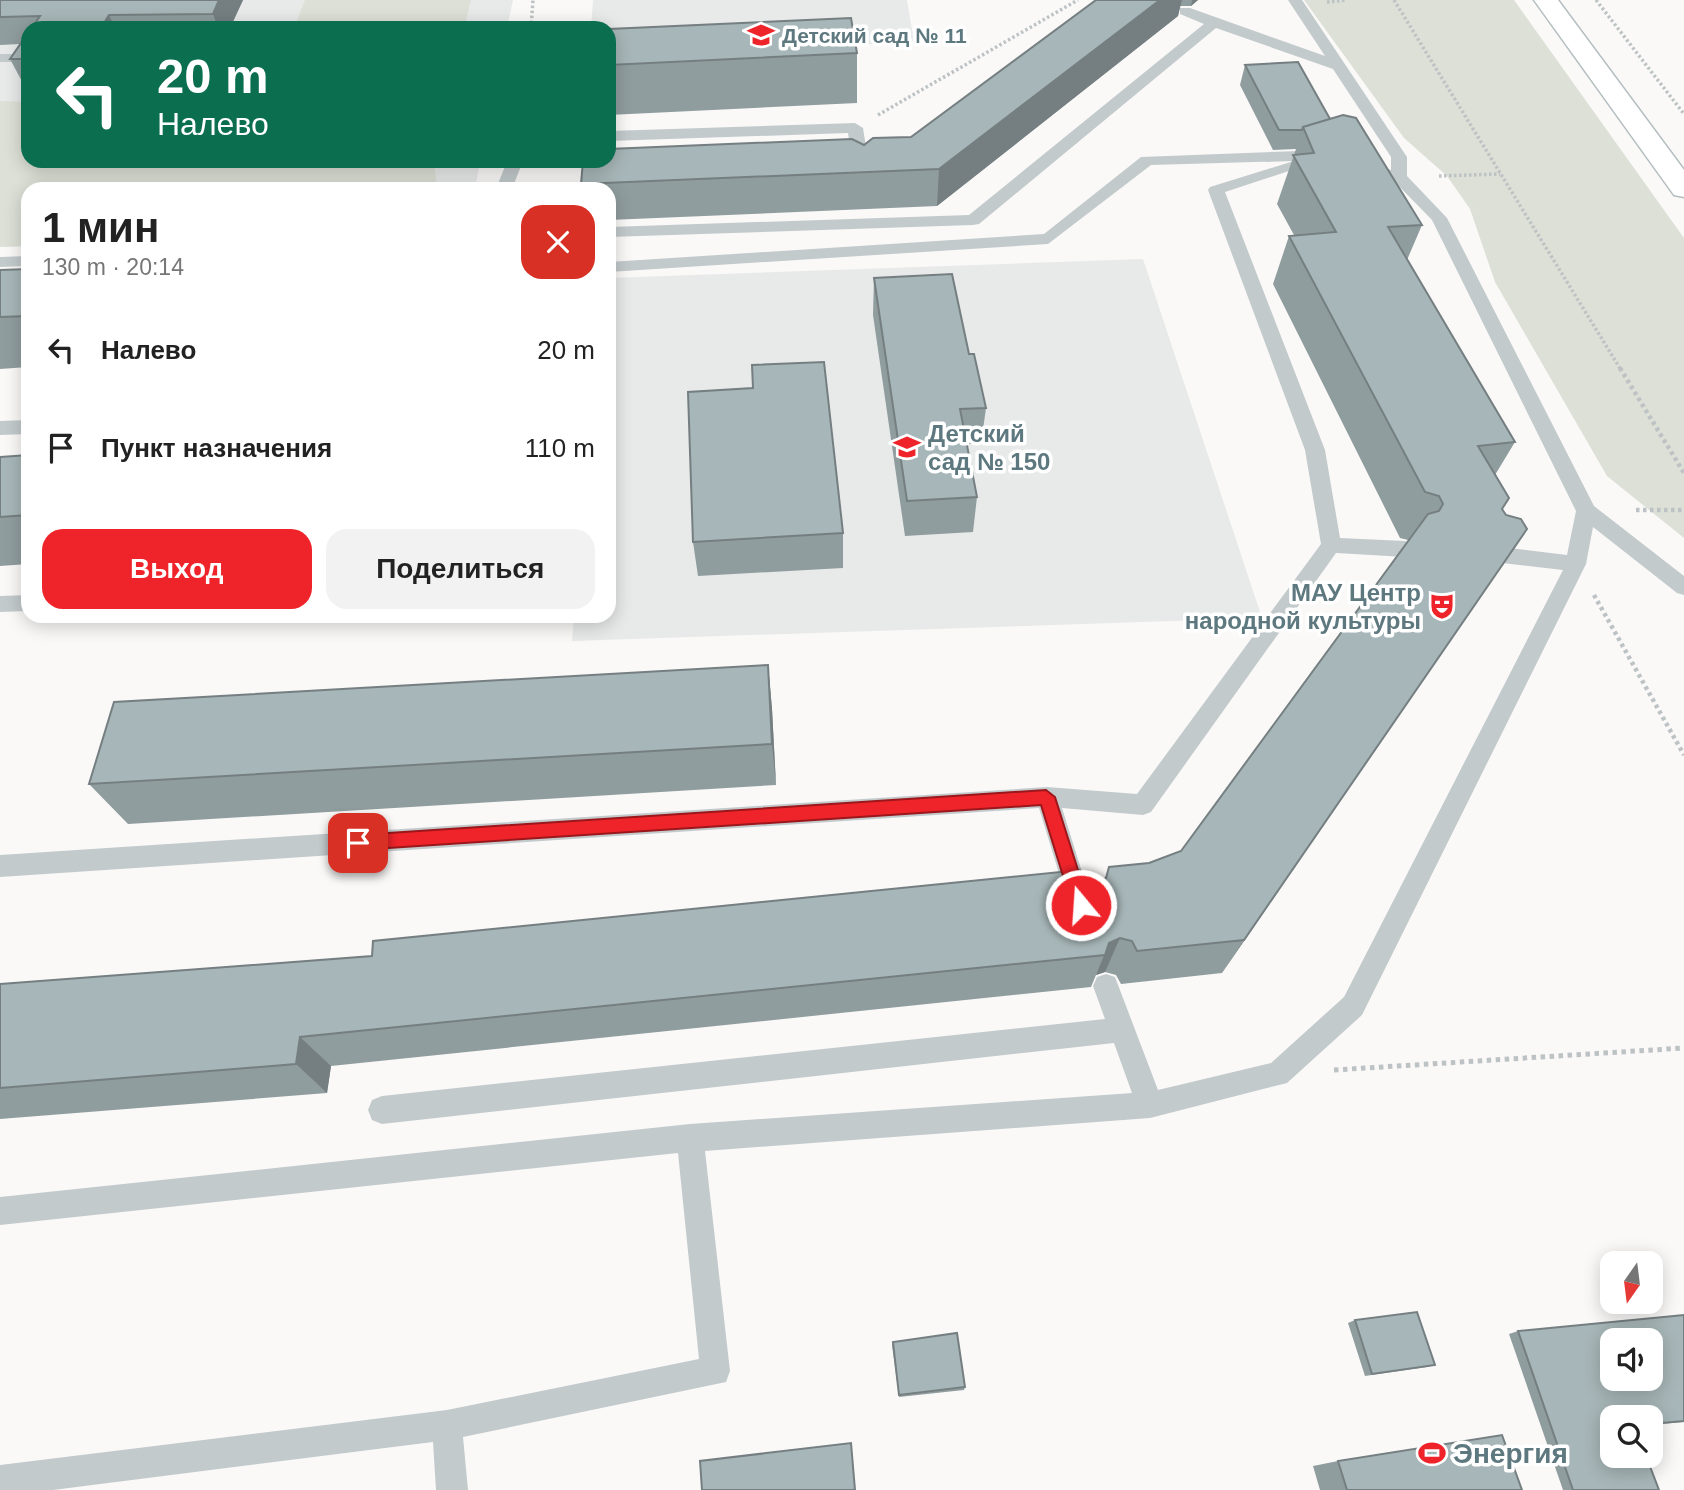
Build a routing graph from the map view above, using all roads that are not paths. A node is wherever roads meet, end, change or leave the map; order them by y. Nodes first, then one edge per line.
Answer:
1 (1296, 0) edge
2 (1546, 0) edge
3 (1185, 11) dead end
4 (1214, 23) junction
5 (0, 58) edge
6 (21, 58) edge
7 (1340, 66) junction
8 (616, 136) edge
9 (1338, 159) junction
10 (862, 175) edge
11 (1399, 177) junction
12 (1684, 189) edge
13 (868, 216) junction
14 (616, 232) edge
15 (871, 250) junction
16 (21, 261) edge
17 (0, 262) edge
18 (616, 267) edge
19 (21, 427) edge
20 (0, 428) edge
21 (1586, 511) junction
22 (1331, 545) junction
23 (1405, 549) edge
24 (1485, 553) edge
25 (1576, 564) junction
26 (1684, 587) edge
27 (21, 603) edge
28 (0, 604) edge
29 (1046, 797) junction
30 (0, 866) edge
31 (1081, 905) edge
32 (1106, 986) edge
33 (1120, 1030) junction
34 (1150, 1105) junction
35 (382, 1110) dead end
36 (690, 1138) junction
37 (0, 1211) edge
38 (447, 1425) junction
39 (0, 1481) edge
40 (452, 1490) edge

1 - 7 lane
2 - 12 street
3 - 4 lane
4 - 7 lane
4 - 13 lane
5 - 6 lane
7 - 11 lane
8 - 10 lane
9 - 11 lane
9 - 15 lane
9 - 22 lane
11 - 21 lane
13 - 14 lane
13 - 15 lane
15 - 18 lane
16 - 17 lane
19 - 20 lane
21 - 25 lane
21 - 26 lane
22 - 23 lane
22 - 29 lane
24 - 25 lane
25 - 34 lane
27 - 28 lane
29 - 30 lane
29 - 31 lane
32 - 33 lane
33 - 34 lane
33 - 35 lane
34 - 36 lane
36 - 37 lane
36 - 38 lane
38 - 39 lane
38 - 40 lane

